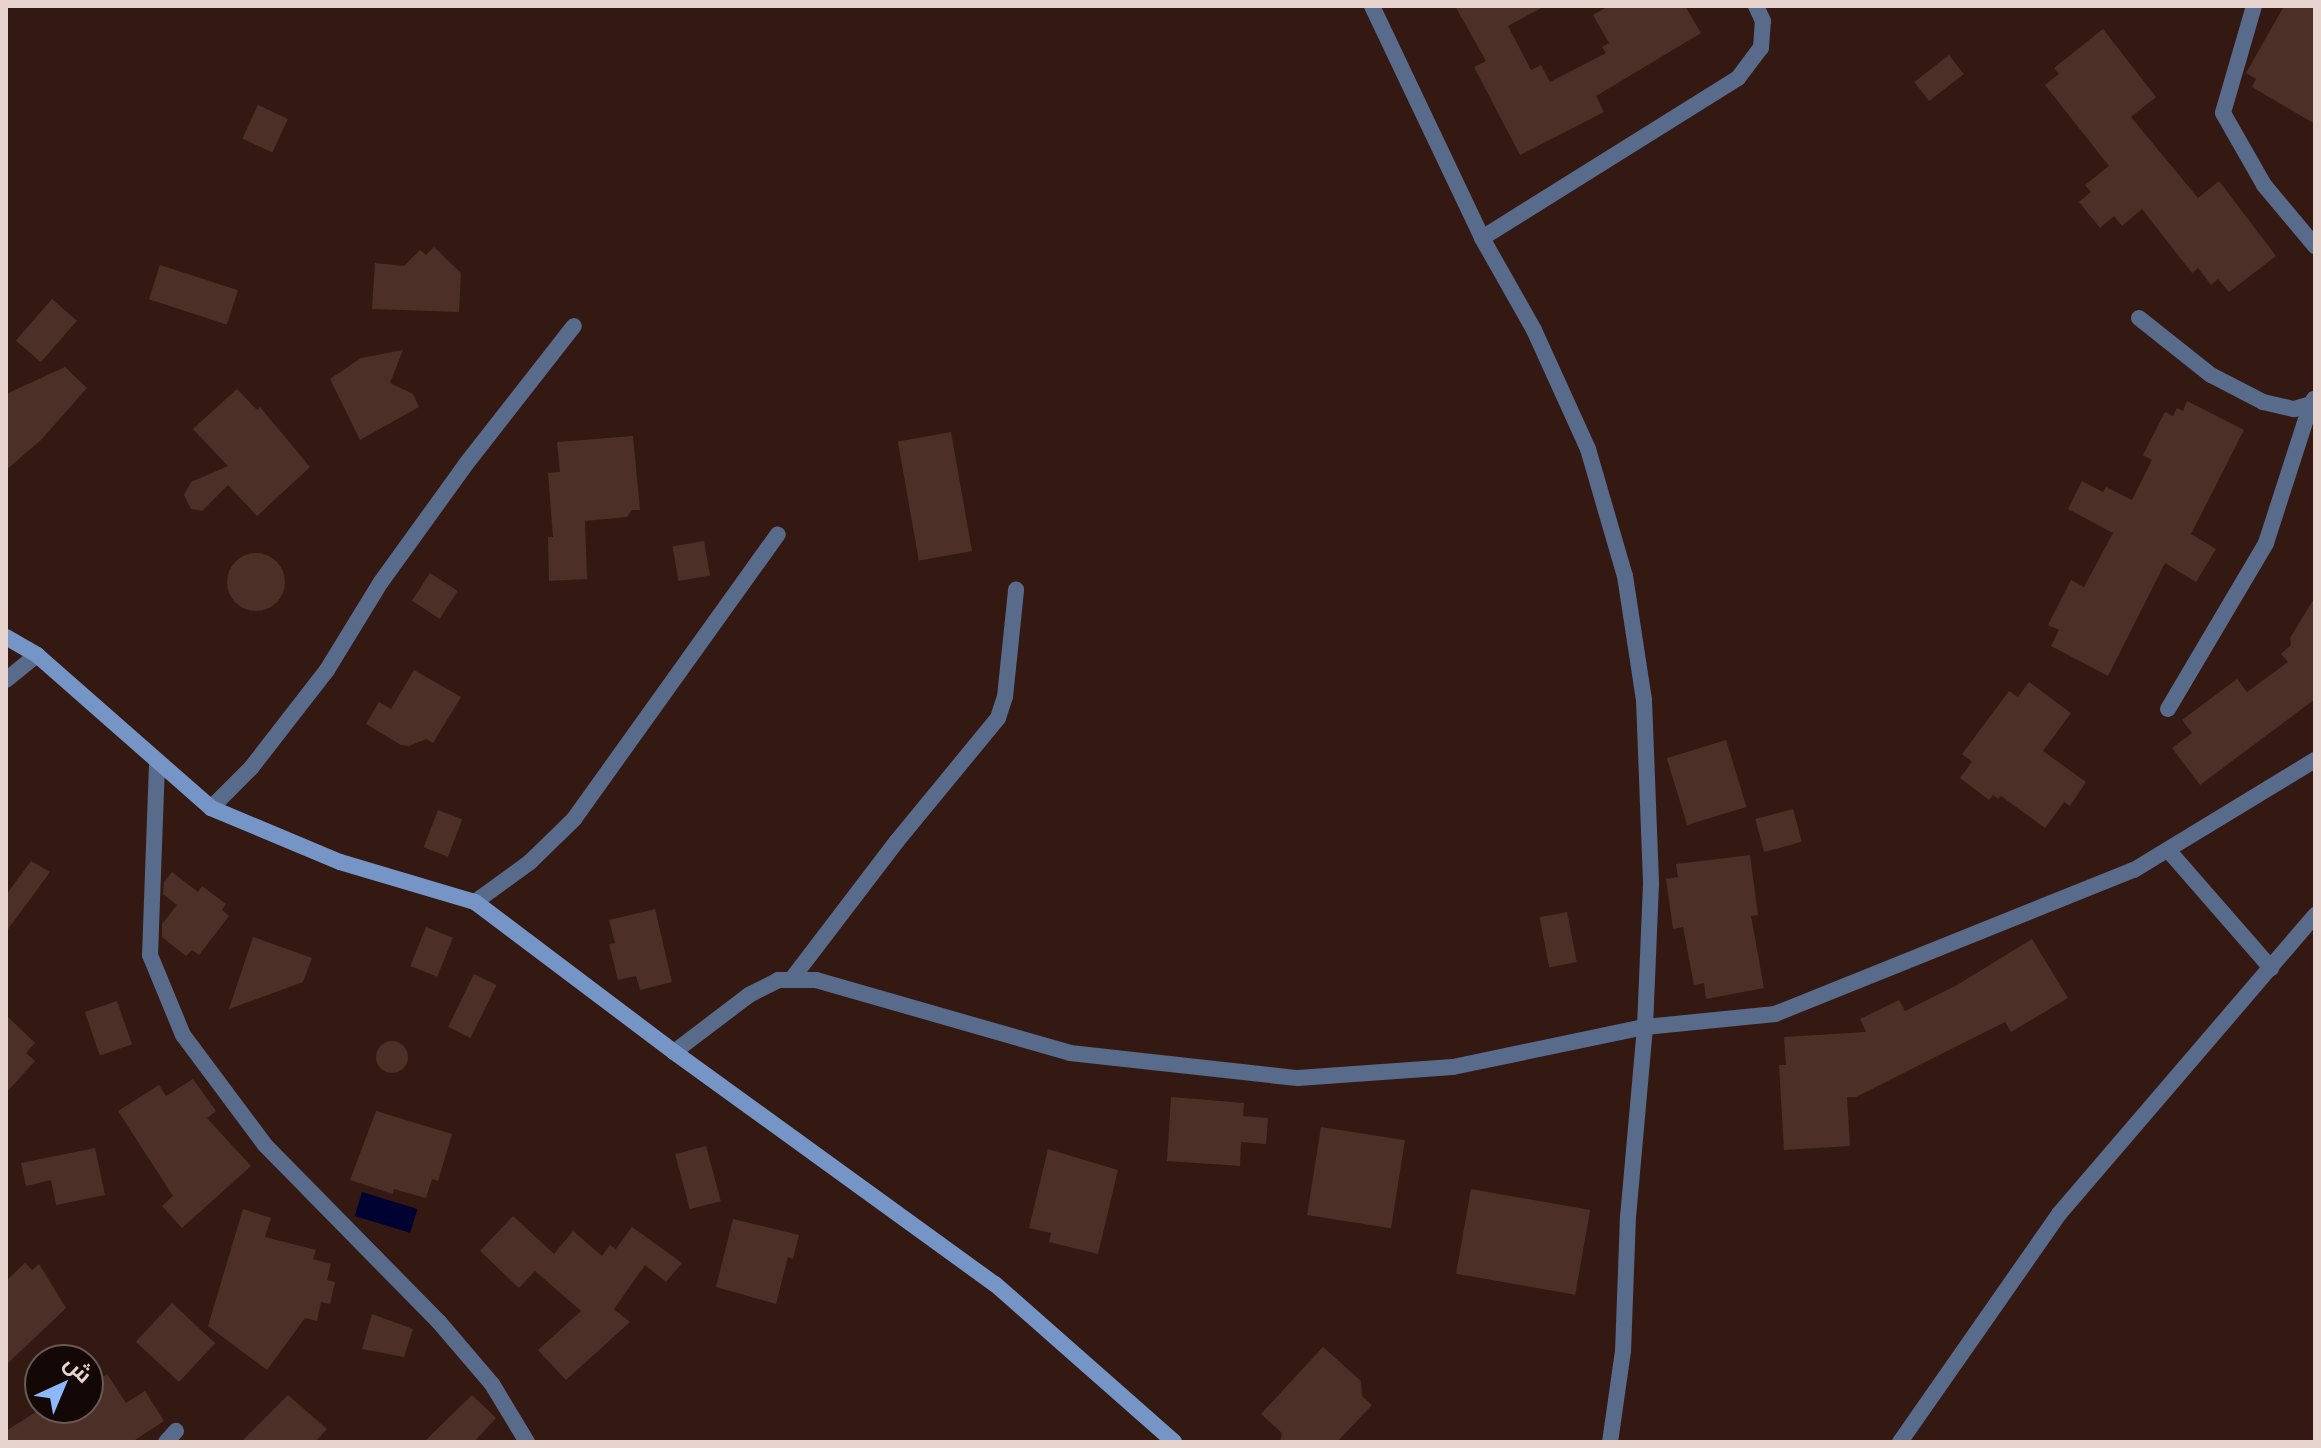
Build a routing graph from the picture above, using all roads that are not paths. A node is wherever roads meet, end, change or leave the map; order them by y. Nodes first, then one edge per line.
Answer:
1 (1372, 6) edge
2 (1756, 6) edge
3 (2254, 6) edge
4 (1482, 238) junction
5 (2315, 246) edge
6 (2139, 318) dead end
7 (574, 326) dead end
8 (2313, 401) edge
9 (778, 534) dead end
10 (1016, 590) dead end
11 (6, 637) edge
12 (37, 655) junction
13 (6, 680) edge
14 (2168, 709) dead end
15 (2315, 760) edge
16 (157, 764) junction
17 (211, 808) junction
18 (2168, 850) junction
19 (475, 902) junction
20 (2315, 915) edge
21 (2271, 968) junction
22 (791, 980) junction
23 (1645, 1027) junction
24 (674, 1052) junction
25 (527, 1442) edge
26 (1174, 1442) edge
27 (1610, 1442) edge
28 (1900, 1442) edge

1 - 4 street
2 - 4 street
3 - 5 street
4 - 23 street
6 - 8 street
7 - 17 street
8 - 14 street
9 - 19 street
10 - 22 street
11 - 12 street
12 - 13 street
12 - 16 street
15 - 18 street
16 - 17 street
16 - 25 street
17 - 19 street
18 - 21 street
18 - 23 street
19 - 24 street
20 - 21 street
21 - 28 street
22 - 23 street
22 - 24 street
23 - 27 street
24 - 26 street

